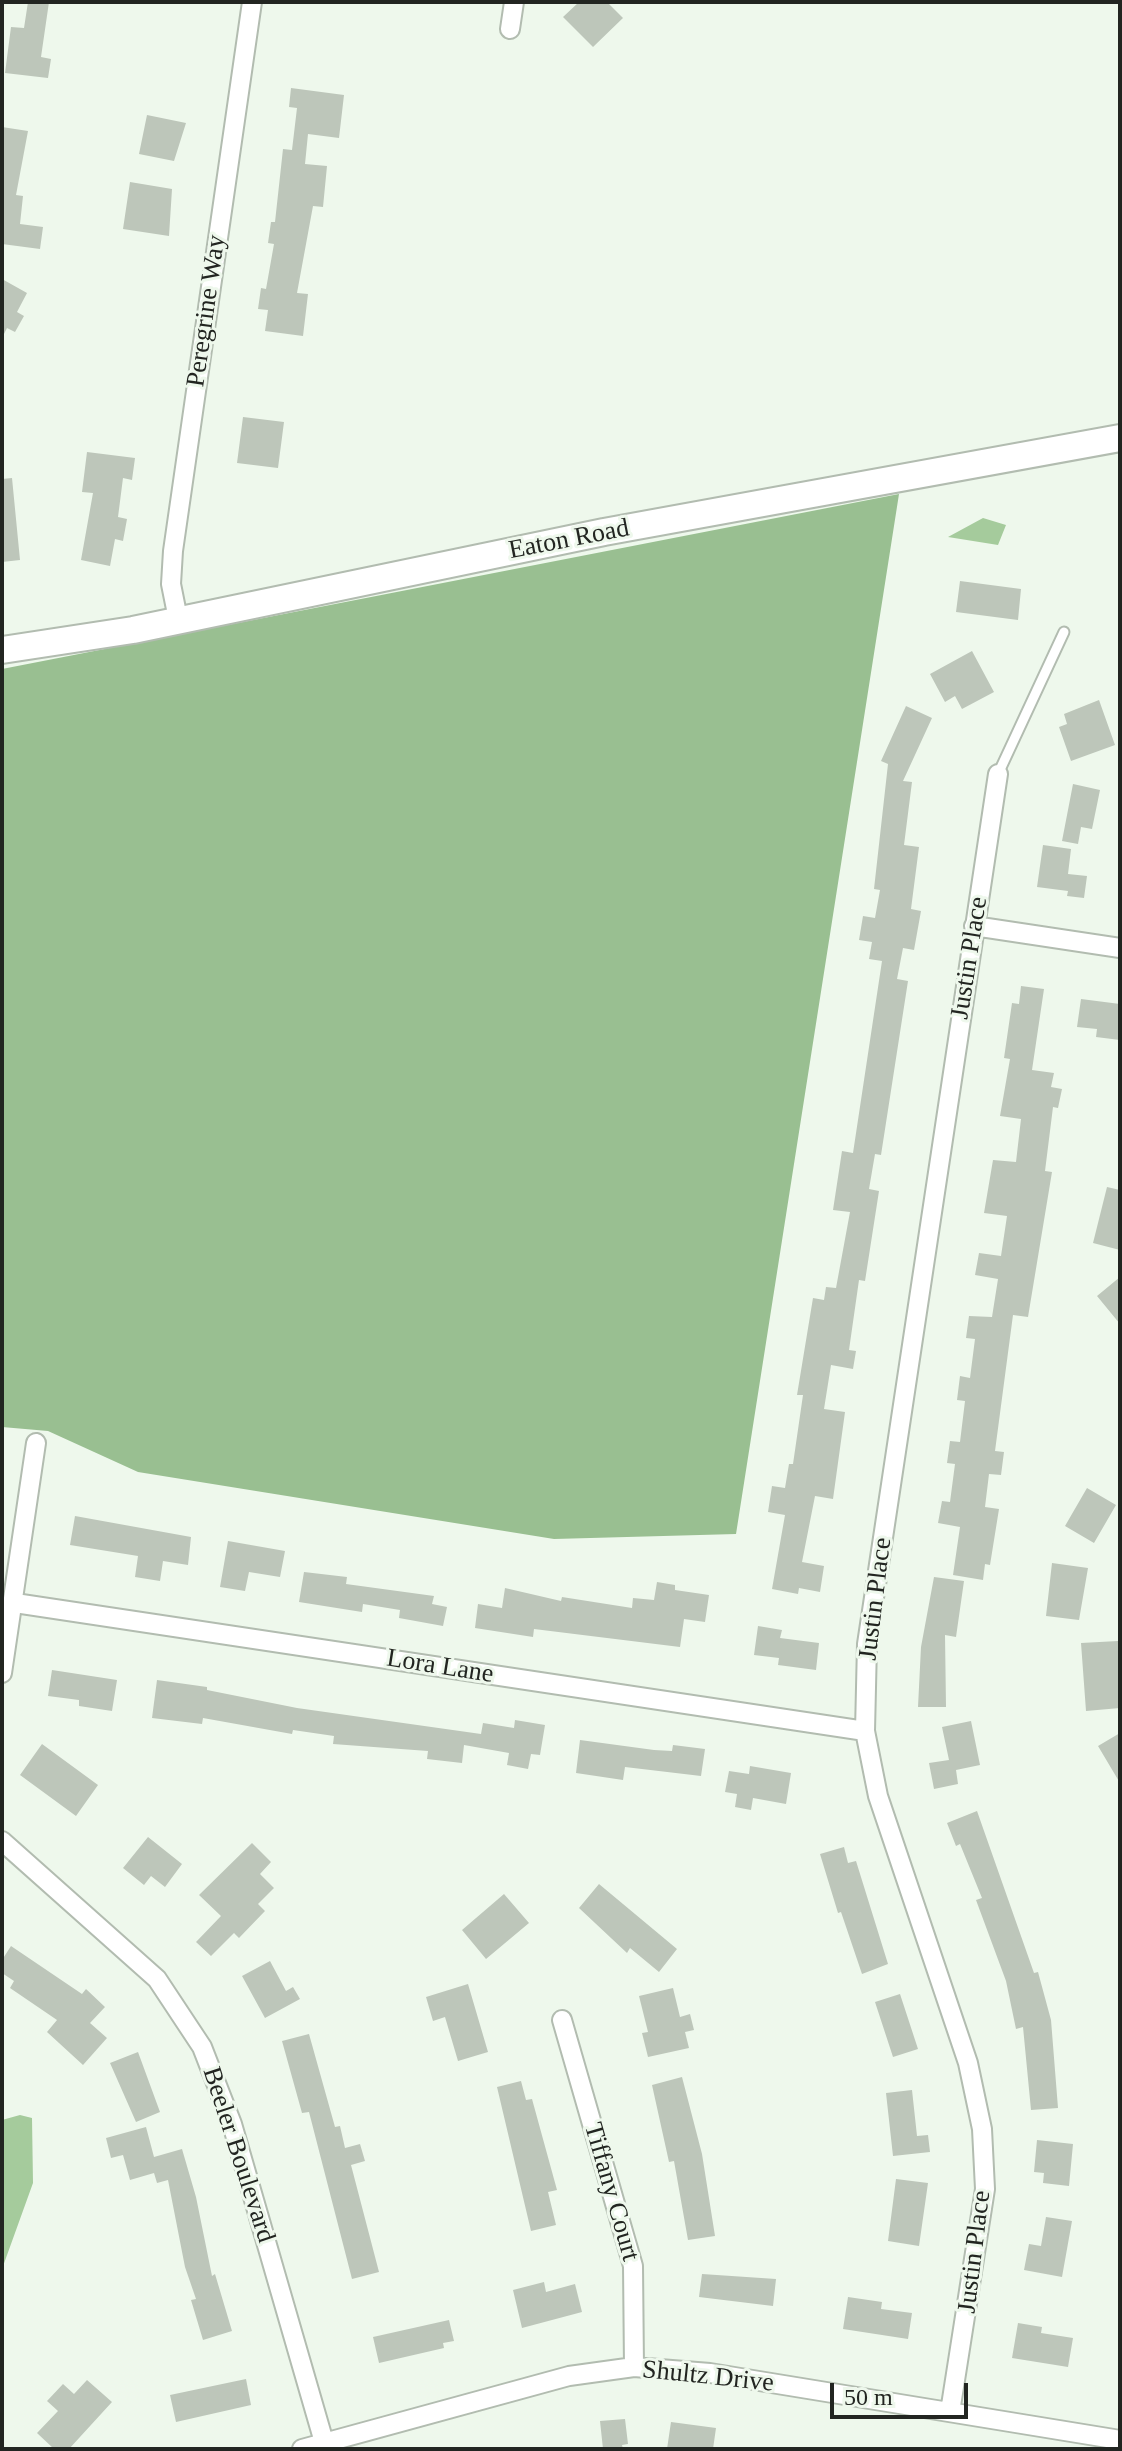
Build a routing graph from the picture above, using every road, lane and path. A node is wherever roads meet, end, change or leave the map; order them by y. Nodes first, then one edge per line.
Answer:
1 (252, 2) edge
2 (514, 2) edge
3 (510, 29) dead end
4 (1120, 438) edge
5 (178, 619) junction
6 (1064, 632) dead end
7 (11, 649) edge
8 (998, 774) joint
9 (974, 926) junction
10 (1120, 948) edge
11 (36, 1443) dead end
12 (15, 1603) junction
13 (2, 1673) edge
14 (865, 1731) junction
15 (2, 1841) edge
16 (562, 2020) dead end
17 (634, 2367) junction
18 (950, 2412) junction
19 (1120, 2440) edge
20 (325, 2446) edge
21 (302, 2449) edge

1 - 5 street, Peregrine Way
2 - 3 street
4 - 5 street, Eaton Road
5 - 7 street, Eaton Road
6 - 8 lane
8 - 9 street, Justin Place
9 - 10 street
9 - 14 street, Justin Place
11 - 12 street
12 - 13 street
12 - 14 street, Lora Lane
14 - 18 street, Justin Place
15 - 20 street, Beeler Boulevard
16 - 17 street, Tiffany Court
17 - 18 street, Shultz Drive
17 - 20 street, Shultz Drive
18 - 19 street, Shultz Drive
20 - 21 street, Shultz Drive

